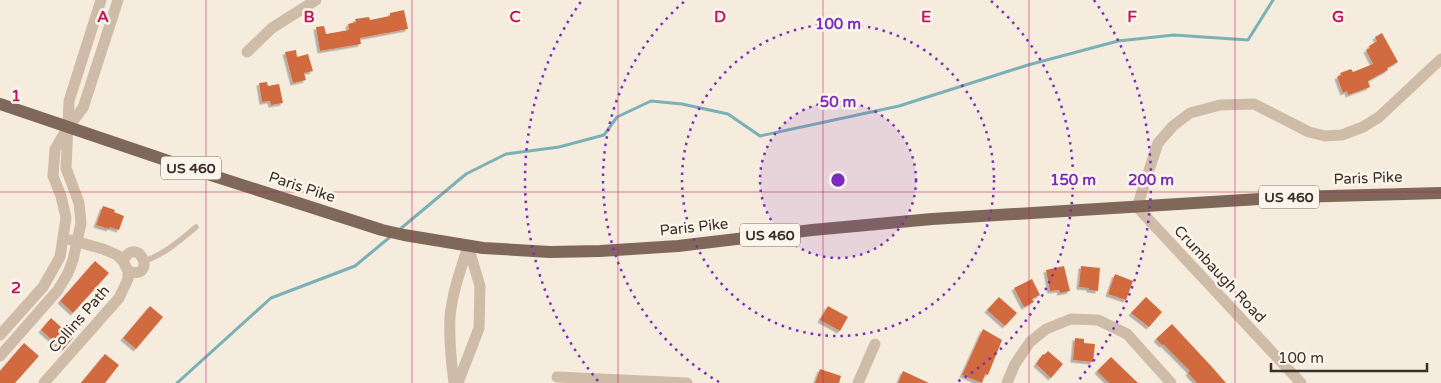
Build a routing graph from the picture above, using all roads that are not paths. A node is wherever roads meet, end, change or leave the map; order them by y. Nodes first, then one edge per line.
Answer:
1 (101, 0) edge
2 (118, 0) edge
3 (316, 0) edge
4 (248, 52) dead end
5 (1441, 59) edge
6 (0, 104) edge
7 (68, 127) junction
8 (1441, 192) edge
9 (1137, 207) junction
10 (196, 227) dead end
11 (64, 238) junction
12 (78, 242) junction
13 (468, 246) junction
14 (144, 262) junction
15 (126, 266) junction
16 (0, 335) edge
17 (875, 344) dead end
18 (0, 356) edge
19 (557, 377) dead end
20 (44, 383) edge
21 (454, 383) edge
22 (458, 383) edge
23 (687, 383) edge
24 (858, 383) edge
25 (1007, 383) edge
26 (1170, 383) edge
27 (1302, 383) edge

1 - 7 street
2 - 7 street
3 - 4 street
5 - 9 street
6 - 7 main road, Paris Pike / US 460
7 - 11 street
7 - 12 street
7 - 13 main road, Paris Pike / US 460
8 - 9 main road, Paris Pike / US 460
9 - 13 main road, Paris Pike / US 460
9 - 27 street, Crumbaugh Road
10 - 14 lane
11 - 12 street
11 - 16 street
12 - 15 street
12 - 18 street
13 - 21 street
13 - 22 street
14 - 15 street
14 - 15 street
15 - 20 street, Collins Path
17 - 24 street
19 - 23 street
25 - 26 street

